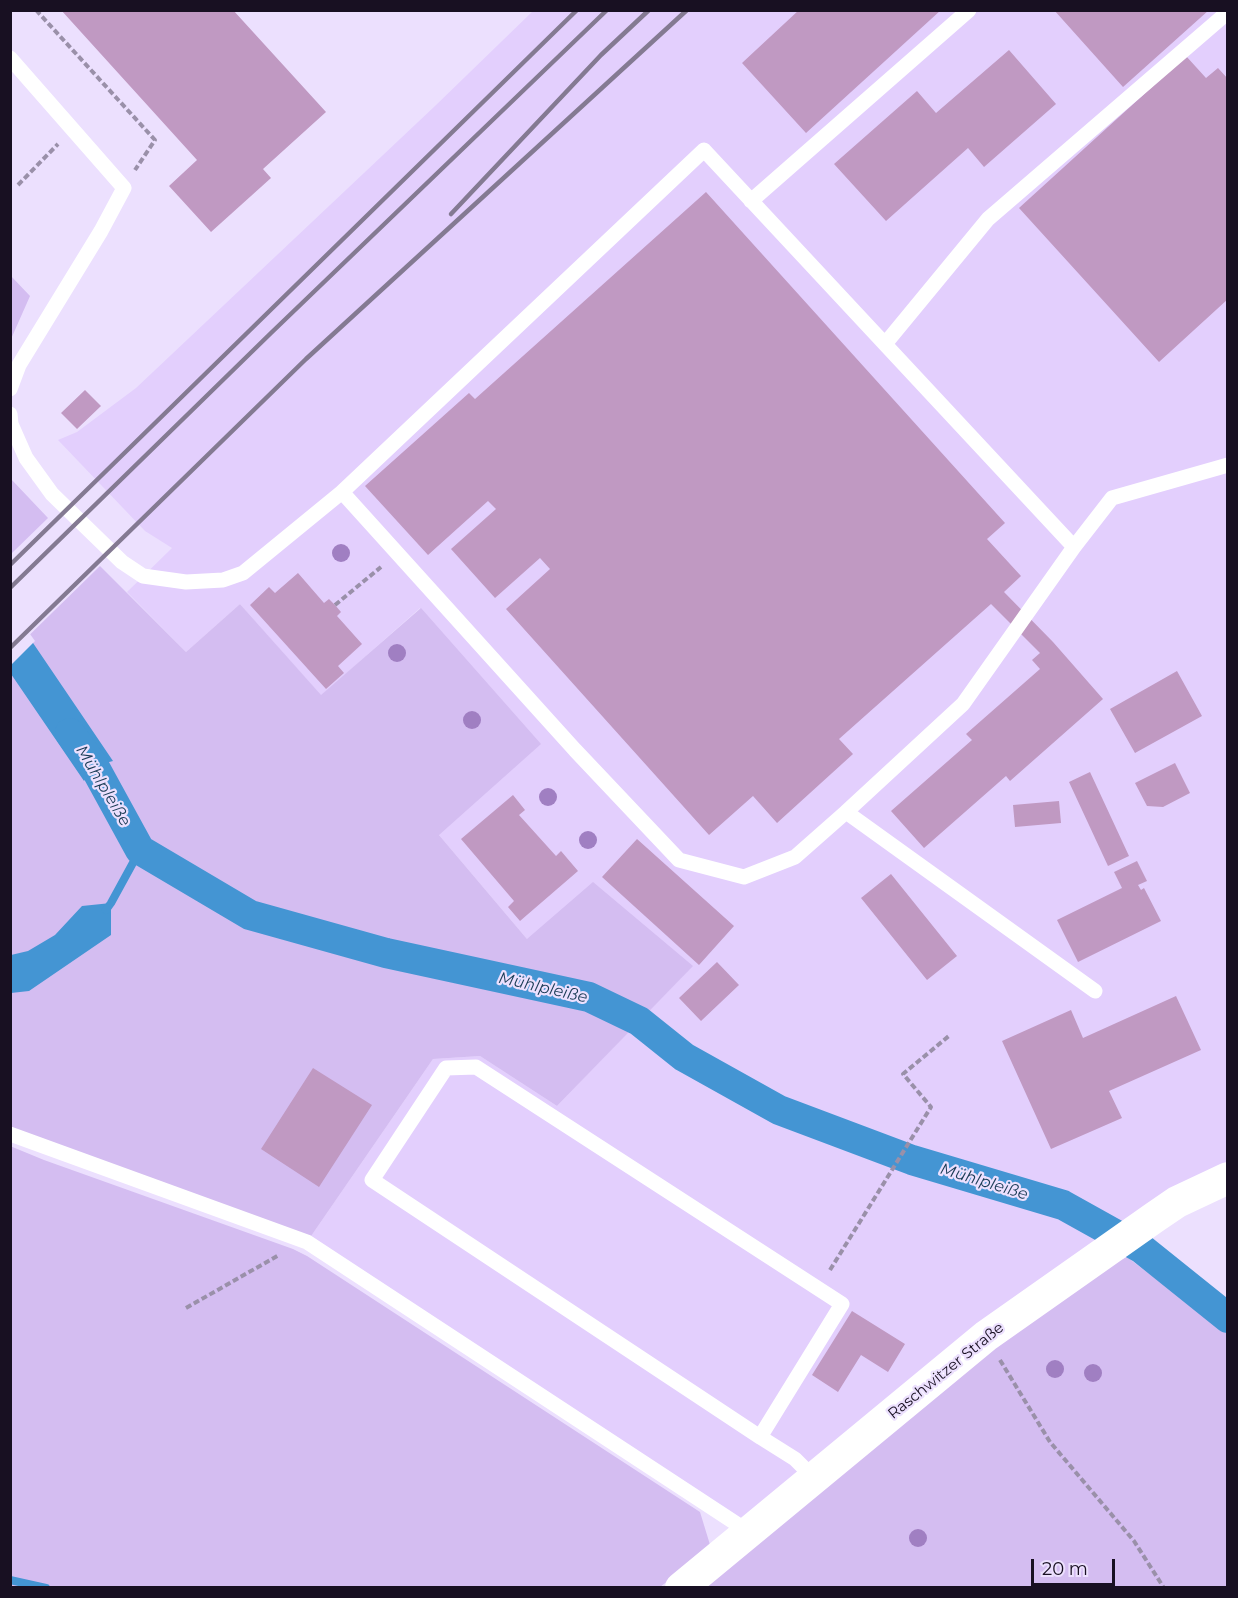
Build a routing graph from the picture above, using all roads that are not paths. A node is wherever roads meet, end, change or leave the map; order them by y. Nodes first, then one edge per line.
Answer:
1 (969, 10) edge
2 (1227, 12) edge
3 (10, 58) edge
4 (751, 201) junction
5 (885, 344) junction
6 (10, 389) edge
7 (10, 414) edge
8 (1227, 465) edge
9 (342, 492) junction
10 (1074, 547) junction
11 (846, 812) junction
12 (1095, 991) dead end
13 (10, 1134) edge
14 (1225, 1185) edge
15 (760, 1437) junction
16 (815, 1479) junction
17 (749, 1532) junction
18 (681, 1587) edge

1 - 4 lane
2 - 5 lane
3 - 6 lane
4 - 5 lane
4 - 9 lane
5 - 10 lane
7 - 9 lane
8 - 10 lane
9 - 11 lane
10 - 11 lane
11 - 12 lane
13 - 17 lane
14 - 16 street, Raschwitzer Straße
15 - 15 lane
15 - 16 lane
16 - 17 street, Raschwitzer Straße
17 - 18 street, Raschwitzer Straße

